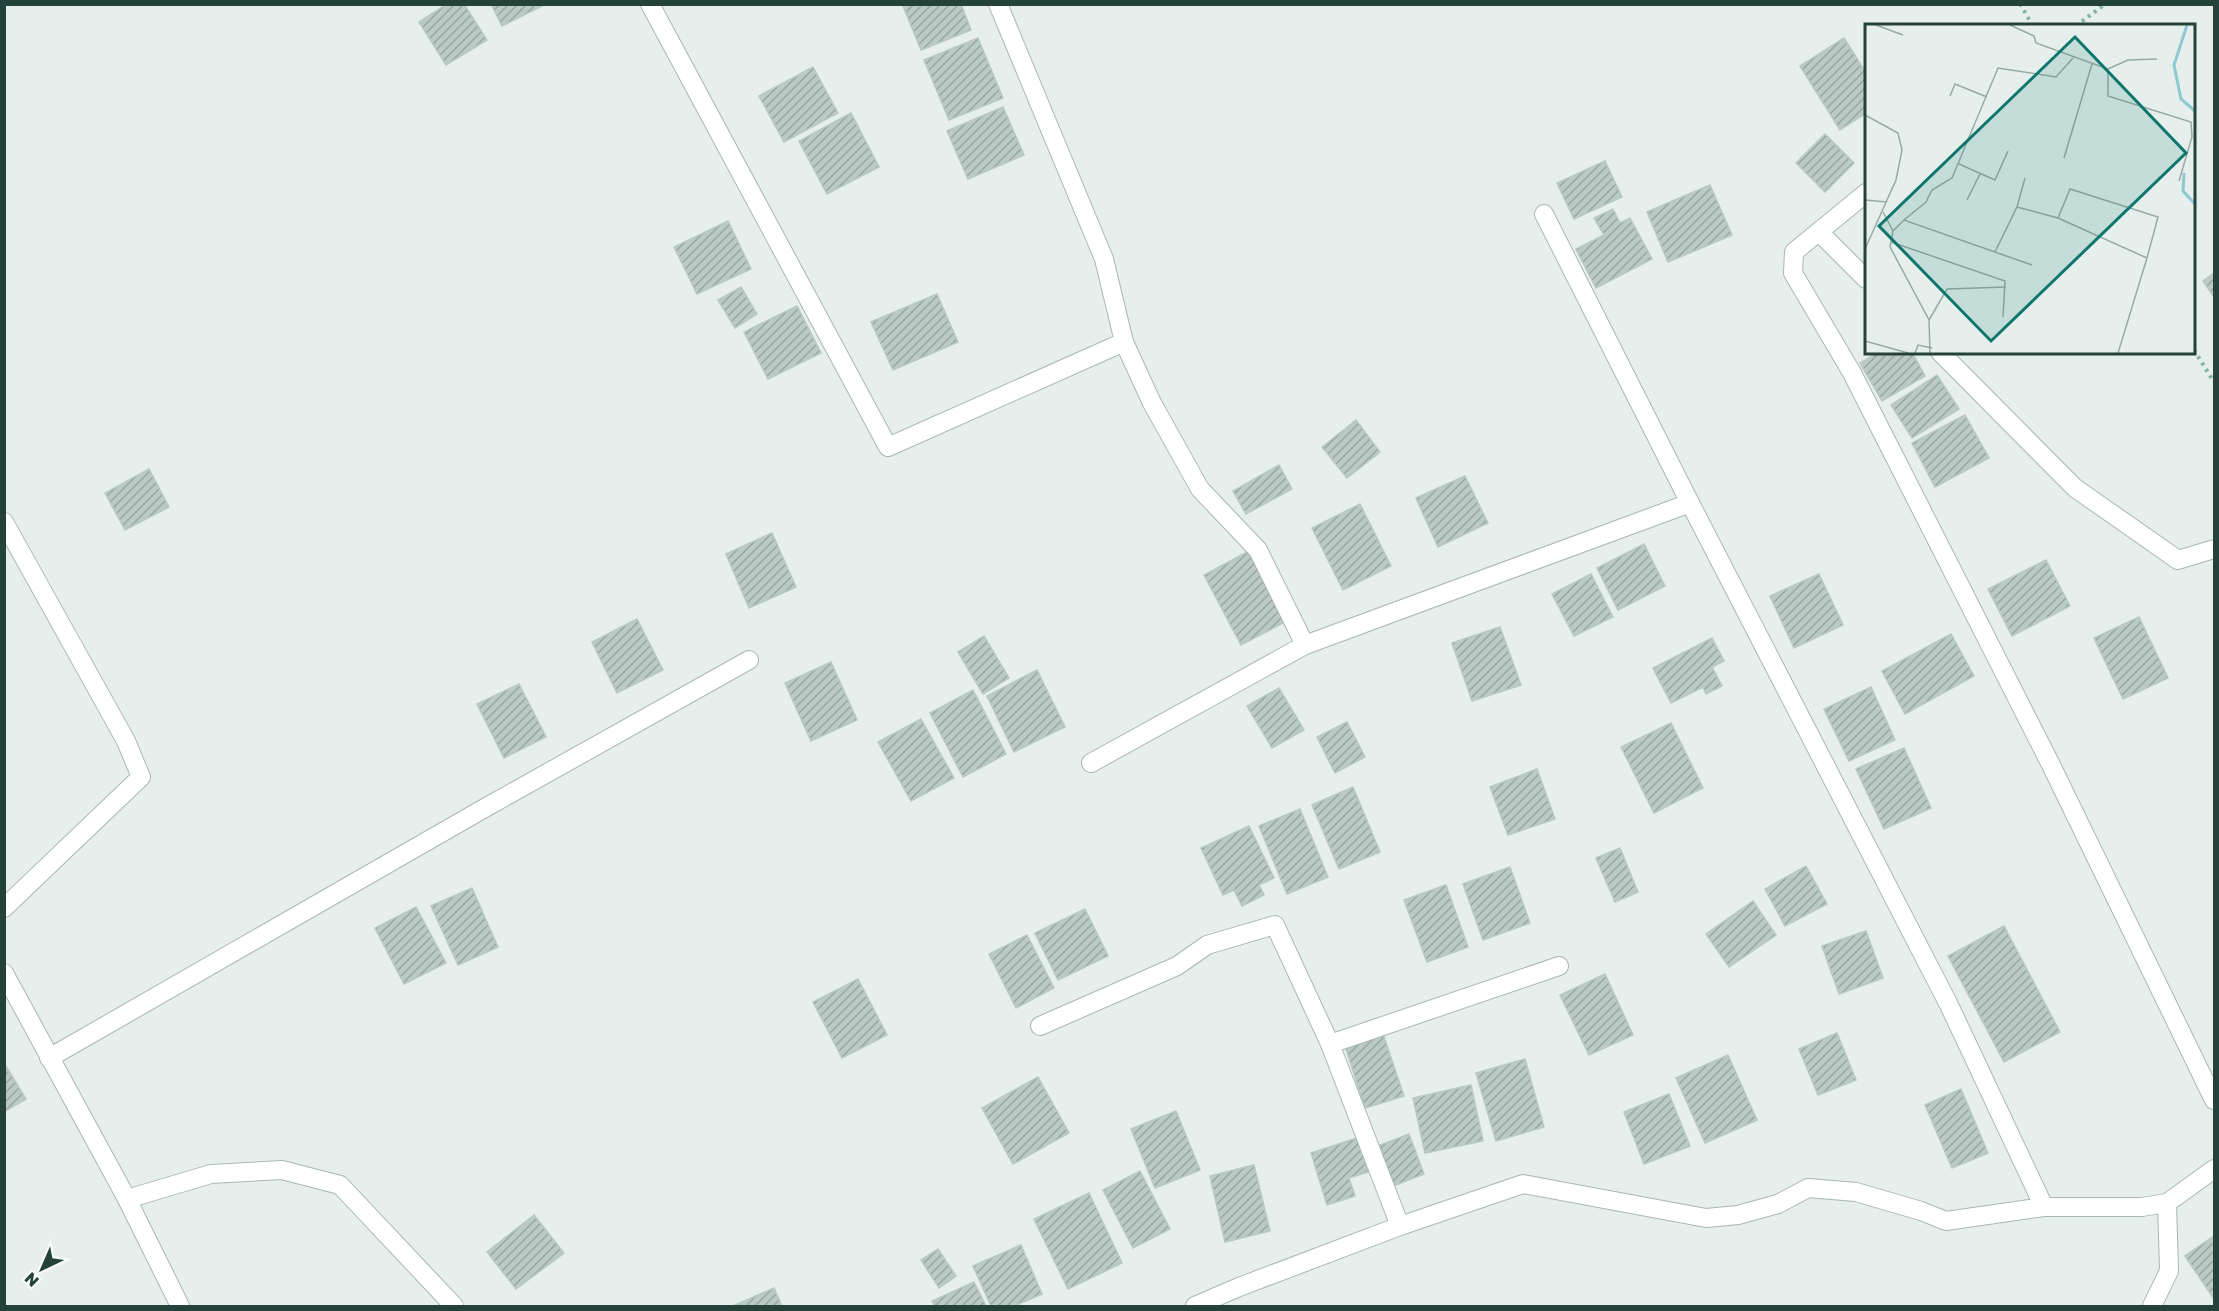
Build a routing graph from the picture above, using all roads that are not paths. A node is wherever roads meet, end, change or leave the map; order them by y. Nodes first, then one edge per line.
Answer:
1 (650, 4) edge
2 (998, 4) edge
3 (1865, 194) edge
4 (1544, 214) dead end
5 (1819, 232) junction
6 (1865, 278) edge
7 (1124, 342) junction
8 (1942, 354) edge
9 (1690, 504) junction
10 (4, 522) edge
11 (2214, 549) edge
12 (1305, 645) junction
13 (749, 660) dead end
14 (1091, 763) dead end
15 (4, 908) edge
16 (1559, 966) dead end
17 (4, 973) edge
18 (1040, 1026) dead end
19 (1330, 1044) junction
20 (49, 1058) junction
21 (2214, 1100) edge
22 (2214, 1169) edge
23 (127, 1199) junction
24 (2168, 1203) junction
25 (2044, 1207) junction
26 (1400, 1226) junction
27 (180, 1306) edge
28 (454, 1306) edge
29 (1195, 1306) edge
30 (2152, 1306) edge

1 - 7 street
2 - 7 street
3 - 5 street
4 - 9 street
5 - 6 street
5 - 21 street
7 - 12 street
8 - 11 street
9 - 12 street
9 - 25 street
10 - 15 street
12 - 14 street
13 - 20 street
16 - 19 street
17 - 20 street
18 - 19 street
19 - 26 street
20 - 23 street
22 - 24 street
23 - 27 street
23 - 28 street
24 - 25 street
24 - 30 street
25 - 26 street
26 - 29 street

